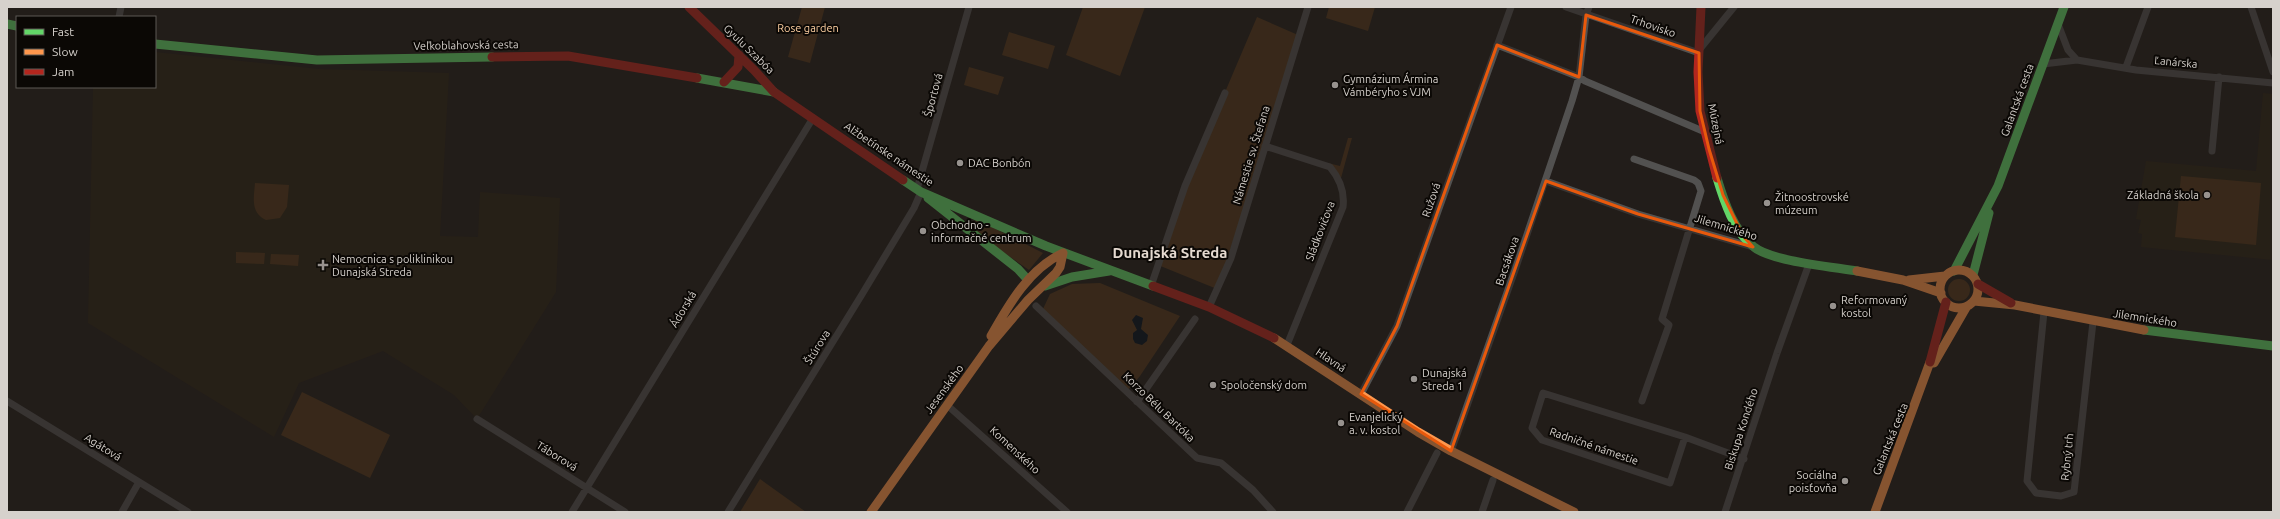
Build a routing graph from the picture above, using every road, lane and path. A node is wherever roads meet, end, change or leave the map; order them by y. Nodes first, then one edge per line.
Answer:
1 (689, 7) edge
2 (969, 7) edge
3 (1308, 7) edge
4 (1511, 7) edge
5 (1566, 7) edge
6 (1589, 7) edge
7 (1701, 7) edge
8 (1734, 7) edge
9 (2064, 7) edge
10 (2148, 7) edge
11 (2251, 7) edge
12 (1586, 15) junction
13 (2058, 24) junction
14 (156, 44) edge
15 (1497, 45) junction
16 (1699, 52) junction
17 (739, 55) junction
18 (2077, 60) junction
19 (2043, 64) junction
20 (2126, 67) junction
21 (2273, 72) edge
22 (1579, 77) junction
23 (2219, 77) junction
24 (724, 82) junction
25 (2273, 83) edge
26 (774, 92) junction
27 (1224, 93) dead end
28 (813, 118) junction
29 (1705, 132) junction
30 (1265, 146) junction
31 (2212, 151) dead end
32 (1634, 159) dead end
33 (1546, 181) junction
34 (919, 191) junction
35 (1992, 200) junction
36 (1690, 229) junction
37 (1753, 247) junction
38 (1063, 253) junction
39 (1809, 264) junction
40 (1111, 270) junction
41 (1954, 271) junction
42 (1973, 275) junction
43 (1945, 276) junction
44 (1028, 280) junction
45 (1903, 280) junction
46 (1978, 284) junction
47 (1151, 286) junction
48 (1043, 287) junction
49 (1941, 293) junction
50 (1946, 302) junction
51 (1970, 304) junction
52 (2014, 304) junction
53 (1036, 306) dead end
54 (1209, 307) junction
55 (2044, 312) junction
56 (1196, 319) dead end
57 (2093, 322) junction
58 (1286, 345) junction
59 (989, 346) junction
60 (2273, 346) edge
61 (1928, 375) junction
62 (1361, 394) junction
63 (7, 401) edge
64 (1137, 402) junction
65 (1642, 402) dead end
66 (947, 405) junction
67 (477, 419) dead end
68 (1685, 437) junction
69 (1451, 451) junction
70 (1437, 453) dead end
71 (1744, 459) junction
72 (1493, 480) dead end
73 (140, 482) junction
74 (587, 487) junction
75 (122, 512) edge
76 (188, 512) edge
77 (572, 512) edge
78 (626, 512) edge
79 (728, 512) edge
80 (871, 512) edge
81 (1067, 512) edge
82 (1273, 512) edge
83 (1407, 512) edge
84 (1482, 512) edge
85 (1574, 512) edge
86 (1725, 512) edge
87 (1875, 512) edge

1 - 17 main road, Gyulu Szabóa
2 - 34 street, Športová
3 - 30 street, Námestie sv. Štefana
4 - 15 street, Ružová
5 - 12 street, Trhovisko
6 - 12 street
7 - 16 main road, Múzejná
8 - 16 street
9 - 13 main road, Galantská cesta
10 - 20 street
11 - 21 street
12 - 16 street, Trhovisko
12 - 22 street, Bacsákova
13 - 18 street
13 - 19 main road, Galantská cesta
14 - 24 main road, Veľkoblahovská cesta
15 - 22 street
15 - 62 street, Ružová
16 - 29 main road, Múzejná
17 - 24 main road
17 - 26 main road, Gyulu Szabóa
18 - 19 street, Ľanárska
18 - 20 street, Ľanárska
19 - 35 main road, Galantská cesta
20 - 23 street, Ľanárska
22 - 29 street
22 - 33 street, Bacsákova
23 - 25 street, Ľanárska
23 - 31 street
24 - 26 main road, Veľkoblahovská cesta
26 - 28 main road, Alžbetínske námestie
27 - 47 street
28 - 34 main road, Alžbetínske námestie
28 - 74 street, Ádorská
29 - 37 main road, Múzejná
30 - 54 street, Námestie sv. Štefana
30 - 58 street, Sládkovičova
32 - 36 street
33 - 36 street, Jilemnického
33 - 69 street, Bacsákova
34 - 38 main road, Alžbetínske námestie
34 - 44 main road
34 - 79 street, Štúrova
35 - 41 main road, Galantská cesta
35 - 42 main road, Galantská cesta
36 - 37 street, Jilemnického
36 - 65 street
37 - 39 main road, Jilemnického
38 - 40 main road, Hlavná
38 - 44 main road
38 - 48 main road, Jesenského
39 - 45 main road, Jilemnického
39 - 71 street, Biskupa Kondého
40 - 47 main road, Hlavná
40 - 48 main road
41 - 42 main road
41 - 43 main road
42 - 46 main road
43 - 45 main road, Jilemnického
43 - 49 main road
44 - 59 main road
45 - 49 main road, Jilemnického
46 - 51 main road
46 - 52 main road, Jilemnického
47 - 54 main road, Hlavná
48 - 59 main road, Jesenského
49 - 50 main road
50 - 51 main road
50 - 61 main road, Galantská cesta
51 - 52 main road, Jilemnického
51 - 61 main road, Galantská cesta
52 - 55 main road, Jilemnického
53 - 64 street, Korzo Bélu Bartóka
54 - 58 main road, Hlavná
55 - 57 main road, Jilemnického
55 - 57 street, Rybný trh
56 - 64 street
57 - 60 main road, Jilemnického
58 - 62 main road, Hlavná
59 - 66 main road, Jesenského
61 - 87 main road, Galantská cesta
62 - 69 main road, Hlavná
63 - 73 street, Agátová
64 - 82 street, Korzo Bélu Bartóka
66 - 80 main road, Jesenského
66 - 81 street, Komenského
67 - 74 street, Táborová
68 - 68 street, Radničné námestie
68 - 71 street, Radničné námestie
69 - 85 main road, Hlavná
70 - 83 street
71 - 86 street, Biskupa Kondého
72 - 84 street
73 - 75 street
73 - 76 street, Agátová
74 - 77 street, Ádorská
74 - 78 street, Táborová

